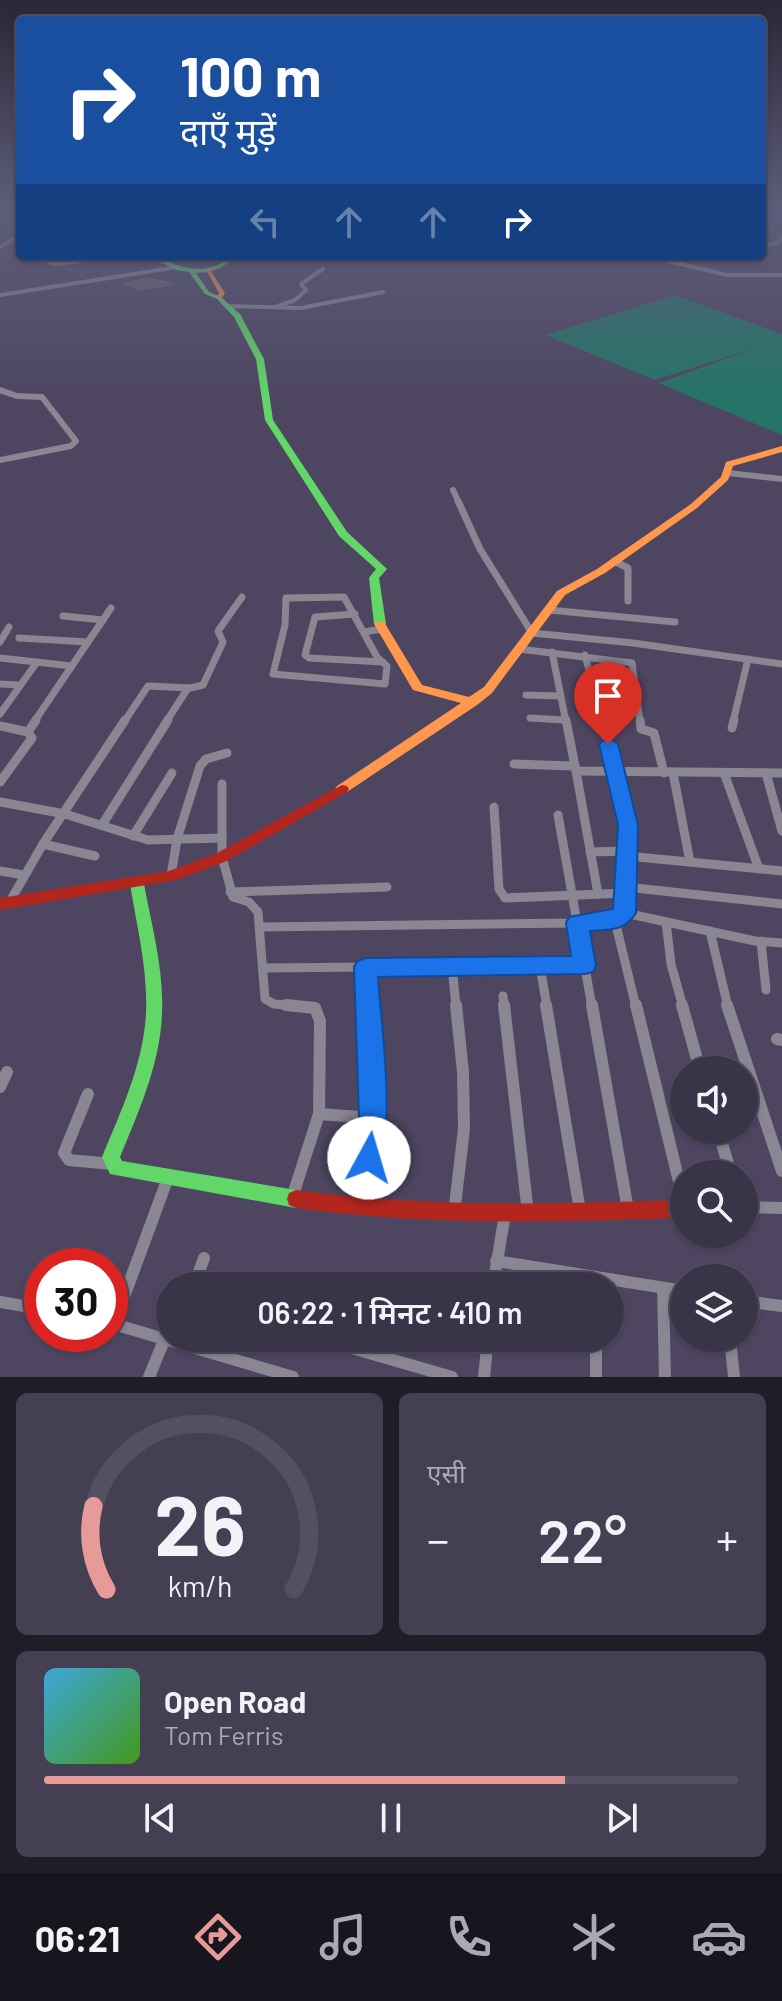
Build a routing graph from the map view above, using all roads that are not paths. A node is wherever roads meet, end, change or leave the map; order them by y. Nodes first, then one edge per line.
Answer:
1 (143, 269) edge
2 (203, 269) edge
3 (207, 269) edge
4 (323, 269) dead end
5 (703, 269) edge
6 (191, 270) joint
7 (782, 275) edge
8 (383, 292) dead end
9 (0, 293) edge
10 (222, 302) junction
11 (261, 308) junction
12 (0, 390) edge
13 (782, 449) edge
14 (0, 460) edge
15 (728, 473) junction
16 (782, 479) edge
17 (453, 490) dead end
18 (614, 561) junction
19 (242, 597) dead end
20 (628, 601) dead end
21 (111, 608) dead end
22 (549, 610) junction
23 (355, 614) junction
24 (63, 616) dead end
25 (103, 620) junction
26 (675, 622) dead end
27 (9, 627) dead end
28 (382, 629) junction
29 (364, 632) junction
30 (532, 633) junction
31 (19, 638) dead end
32 (0, 642) edge
33 (88, 642) junction
34 (519, 649) junction
35 (552, 652) junction
36 (585, 655) junction
37 (0, 658) edge
38 (748, 659) junction
39 (37, 662) junction
40 (383, 662) junction
41 (782, 664) edge
42 (72, 666) junction
43 (0, 684) edge
44 (20, 685) junction
45 (188, 688) junction
46 (526, 695) dead end
47 (560, 696) junction
48 (473, 702) junction
49 (0, 714) edge
50 (530, 718) dead end
51 (564, 720) junction
52 (0, 726) edge
53 (732, 728) dead end
54 (28, 732) junction
55 (227, 753) dead end
56 (514, 764) dead end
57 (574, 769) junction
58 (172, 773) dead end
59 (616, 773) junction
60 (669, 773) junction
61 (724, 773) junction
62 (766, 773) junction
63 (782, 773) edge
64 (0, 782) edge
65 (222, 784) dead end
66 (0, 802) edge
67 (494, 807) dead end
68 (65, 814) junction
69 (558, 815) dead end
70 (102, 825) junction
71 (782, 831) edge
72 (133, 836) junction
73 (222, 838) junction
74 (177, 839) junction
75 (43, 844) junction
76 (590, 852) junction
77 (627, 854) junction
78 (95, 856) dead end
79 (222, 857) junction
80 (690, 862) junction
81 (759, 869) junction
82 (0, 871) edge
83 (782, 871) edge
84 (24, 875) junction
85 (171, 876) junction
86 (137, 884) junction
87 (387, 887) dead end
88 (626, 890) junction
89 (230, 892) junction
90 (598, 894) junction
91 (572, 896) junction
92 (4, 904) edge
93 (782, 904) edge
94 (620, 917) junction
95 (666, 922) junction
96 (577, 923) junction
97 (260, 927) junction
98 (710, 931) junction
99 (761, 941) junction
100 (782, 943) edge
101 (585, 965) junction
102 (452, 966) junction
103 (540, 966) junction
104 (366, 967) junction
105 (263, 968) junction
106 (766, 990) dead end
107 (503, 996) dead end
108 (696, 1056) edge
109 (7, 1072) dead end
110 (0, 1087) edge
111 (88, 1094) dead end
112 (319, 1114) junction
113 (373, 1118) junction
114 (675, 1160) edge
115 (112, 1164) junction
116 (782, 1171) edge
117 (169, 1175) junction
118 (292, 1198) junction
119 (758, 1207) edge
120 (782, 1208) edge
121 (353, 1209) junction
122 (670, 1209) edge
123 (628, 1210) junction
124 (580, 1212) junction
125 (528, 1213) junction
126 (454, 1214) junction
127 (505, 1214) junction
128 (204, 1258) dead end
129 (496, 1261) junction
130 (199, 1272) edge
131 (495, 1272) edge
132 (550, 1272) edge
133 (128, 1282) edge
134 (624, 1284) edge
135 (663, 1288) junction
136 (670, 1289) edge
137 (0, 1302) edge
138 (758, 1303) edge
139 (24, 1306) edge
140 (782, 1306) edge
141 (128, 1328) edge
142 (156, 1335) edge
143 (164, 1352) edge
144 (211, 1352) edge
145 (365, 1352) edge
146 (487, 1352) edge
147 (595, 1352) edge
148 (731, 1352) edge
149 (277, 1374) edge
150 (149, 1377) edge
151 (293, 1377) edge
152 (452, 1377) edge
153 (484, 1377) edge
154 (596, 1377) edge
155 (665, 1377) edge
156 (734, 1377) edge

1 - 9 street
2 - 6 street
3 - 10 street
4 - 11 street
5 - 7 street
6 - 10 street
8 - 11 street
10 - 11 street
10 - 28 street
12 - 14 street
13 - 15 street
15 - 16 street
15 - 18 street
17 - 30 street
18 - 20 street
18 - 22 street
19 - 45 street
21 - 25 street
22 - 26 street
22 - 30 street
23 - 29 street
23 - 40 street
23 - 40 street
24 - 25 street
25 - 33 street
27 - 32 street
28 - 29 street
28 - 48 street
29 - 40 street
30 - 34 street
30 - 38 street
31 - 33 street
33 - 42 street
34 - 35 street
34 - 48 street
35 - 36 street
35 - 47 street
36 - 59 street
36 - 60 street
37 - 39 street
38 - 41 street
38 - 53 street
39 - 42 street
39 - 44 street
42 - 54 street
43 - 44 street
44 - 49 street
45 - 68 street
45 - 70 street
46 - 47 street
47 - 51 street
48 - 79 street
50 - 51 street
51 - 57 street
52 - 54 street
54 - 64 street
55 - 74 street
56 - 57 street
57 - 59 street
57 - 76 street
58 - 72 street
59 - 60 street
59 - 77 street
60 - 61 street
60 - 80 street
61 - 62 street
61 - 81 street
62 - 63 street
62 - 71 street
65 - 73 street
66 - 68 street
67 - 91 street
68 - 70 street
68 - 75 street
69 - 91 street
70 - 72 street
72 - 74 street
73 - 74 street
73 - 79 street
74 - 85 street
75 - 78 street
75 - 84 street
76 - 77 street
76 - 90 street
77 - 80 street
77 - 88 street
79 - 85 street
79 - 89 street
80 - 81 street
81 - 83 street
82 - 84 street
84 - 92 street
85 - 86 street
86 - 92 street
86 - 115 street
87 - 89 street
88 - 90 street
88 - 93 street
88 - 94 street
89 - 97 street
90 - 91 street
91 - 96 street
94 - 95 street
94 - 96 street
94 - 114 street
95 - 98 street
95 - 108 street
96 - 97 street
96 - 101 street
97 - 105 street
98 - 99 street
98 - 116 street
99 - 100 street
99 - 106 street
101 - 103 street
101 - 123 street
102 - 103 street
102 - 104 street
102 - 126 street
103 - 124 street
104 - 105 street
104 - 113 street
105 - 112 street
107 - 125 street
109 - 110 street
111 - 115 street
112 - 113 street
112 - 118 street
113 - 121 street
115 - 117 street
117 - 118 street
117 - 133 street
118 - 121 street
119 - 120 street
121 - 126 street
122 - 123 street
123 - 124 street
124 - 125 street
125 - 127 street
126 - 127 street
127 - 129 street
128 - 130 street
129 - 131 street
129 - 132 street
134 - 135 street
135 - 136 street
135 - 155 street
137 - 139 street
138 - 140 street
141 - 142 street
143 - 150 street
144 - 149 street
145 - 152 street
146 - 153 street
147 - 154 street
148 - 156 street
149 - 151 street

